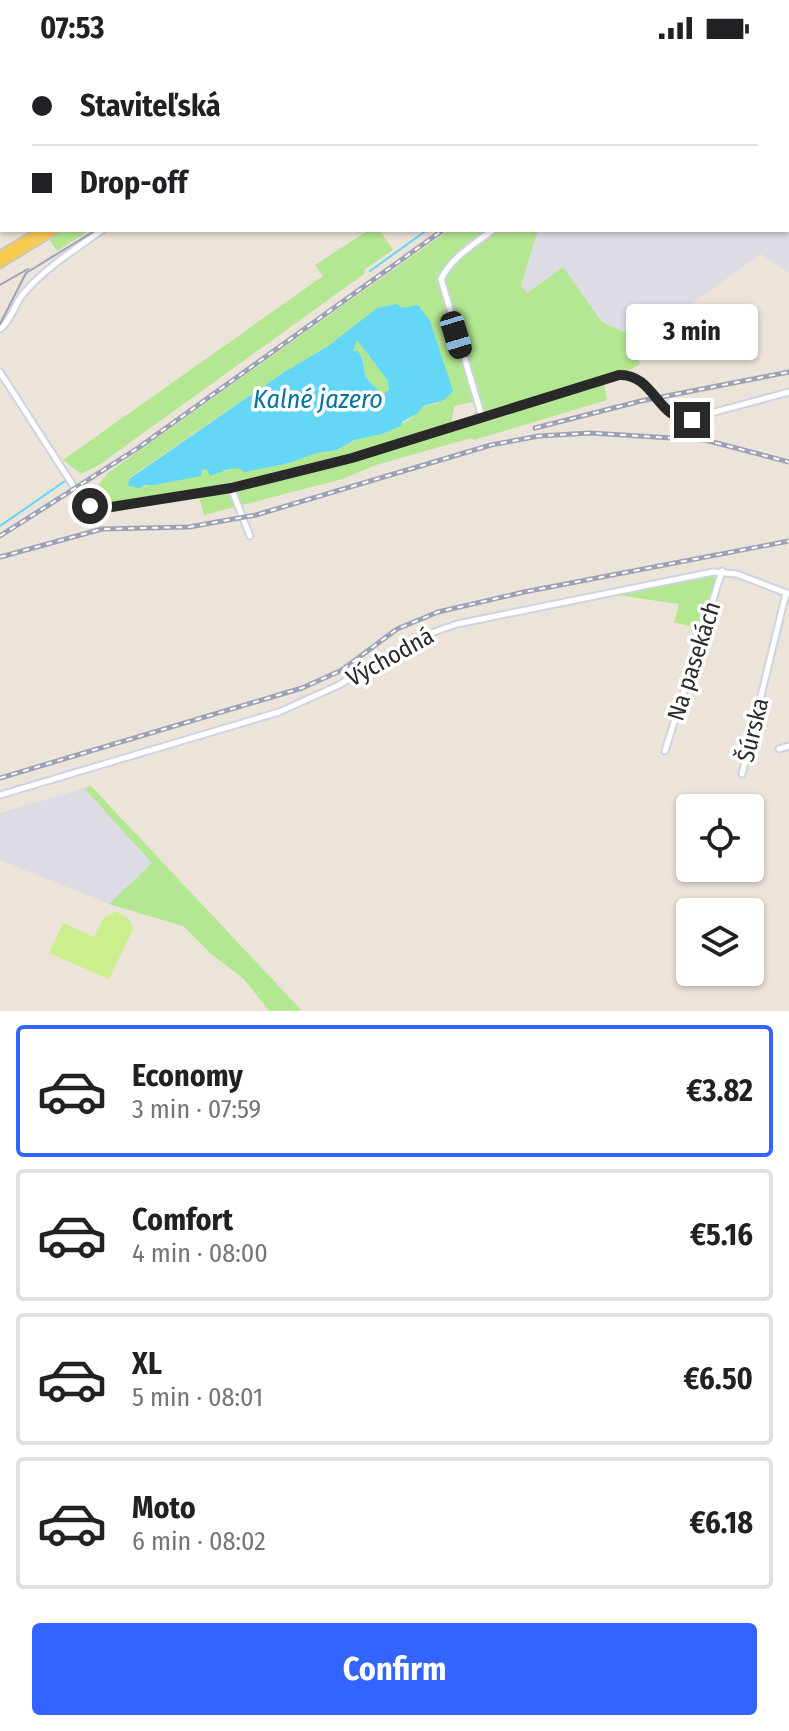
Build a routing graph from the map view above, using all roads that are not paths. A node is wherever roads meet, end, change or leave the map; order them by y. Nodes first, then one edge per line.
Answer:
1 (40, 232) edge
2 (51, 232) edge
3 (99, 232) edge
4 (490, 232) edge
5 (1, 255) edge
6 (0, 329) edge
7 (0, 372) edge
8 (789, 392) edge
9 (482, 417) junction
10 (231, 488) junction
11 (250, 536) dead end
12 (722, 571) junction
13 (788, 593) edge
14 (789, 746) edge
15 (779, 749) dead end
16 (665, 751) dead end
17 (742, 774) dead end
18 (0, 795) edge

1 - 5 main road
2 - 5 main road
3 - 6 street
4 - 9 street
7 - 10 street
8 - 9 street
9 - 10 street
10 - 11 street
12 - 13 street, Východná
12 - 16 street, Na pasekách
12 - 18 street, Východná
13 - 17 street, Šúrska
14 - 15 street

